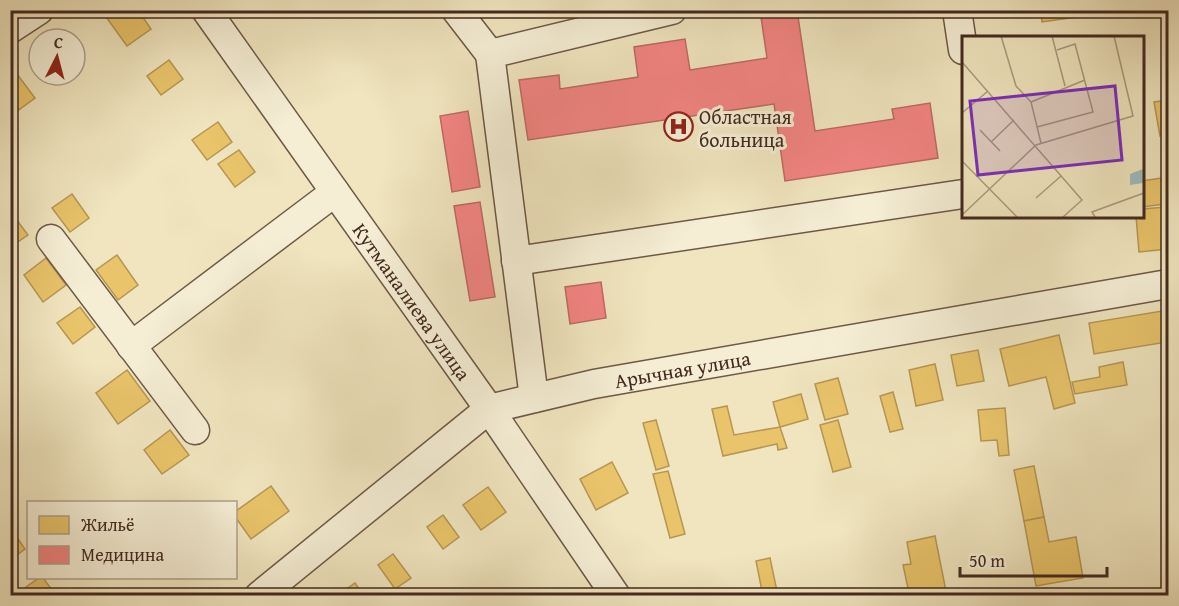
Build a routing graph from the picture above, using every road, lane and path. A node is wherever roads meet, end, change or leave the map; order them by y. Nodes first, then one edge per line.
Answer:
1 (39, 10) edge
2 (206, 10) edge
3 (456, 10) edge
4 (672, 10) edge
5 (957, 10) edge
6 (10, 29) edge
7 (962, 43) edge
8 (490, 54) junction
9 (335, 192) junction
10 (962, 194) edge
11 (51, 239) dead end
12 (516, 261) junction
13 (1168, 284) edge
14 (131, 346) junction
15 (534, 398) junction
16 (489, 409) junction
17 (195, 430) dead end
18 (259, 596) edge
19 (616, 596) edge

1 - 6 street
2 - 9 street, Кутманалиева улица
3 - 8 street
4 - 8 street
5 - 7 street
8 - 12 street
9 - 14 street
9 - 16 street, Кутманалиева улица
10 - 12 street
11 - 14 street
12 - 15 street
13 - 15 street, Арычная улица
14 - 17 street
15 - 16 street, Арычная улица
16 - 18 street, Арычная улица
16 - 19 street, Кутманалиева улица

